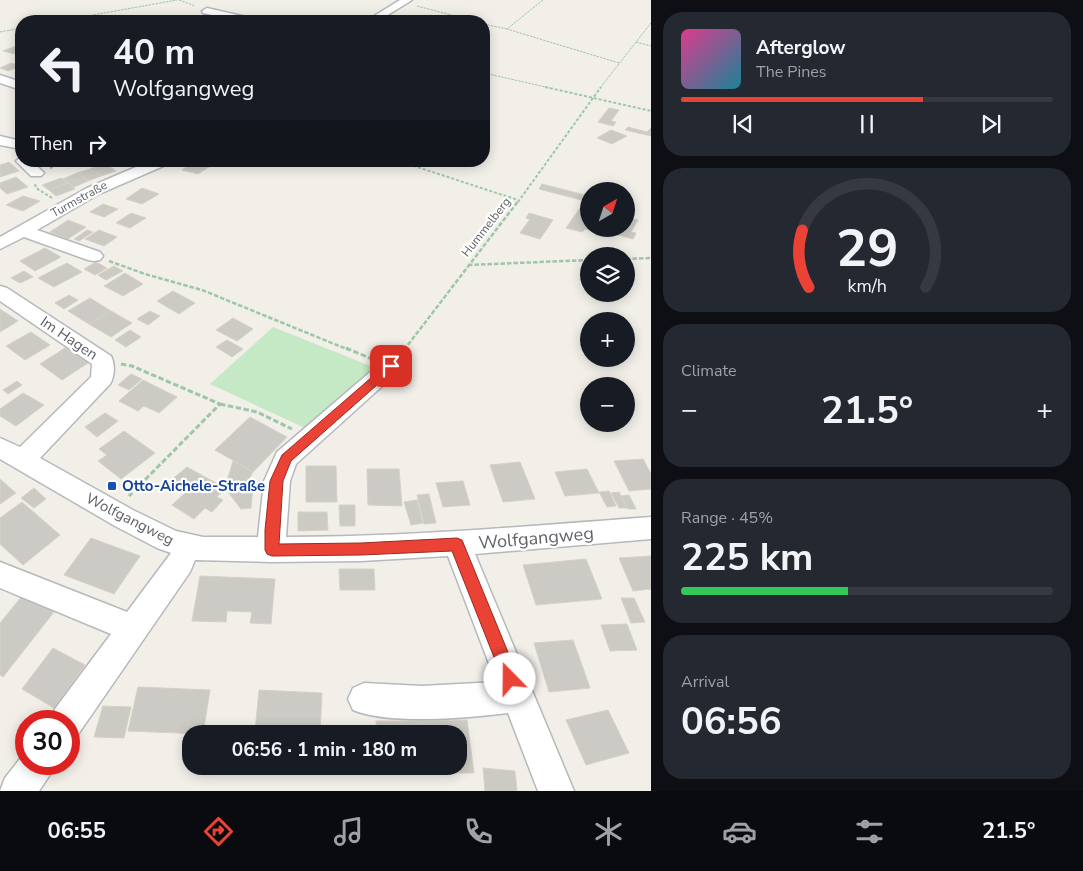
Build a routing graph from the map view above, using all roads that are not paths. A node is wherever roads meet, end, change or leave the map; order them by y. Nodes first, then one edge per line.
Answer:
1 (404, 1) edge
2 (207, 11) road end
3 (225, 15) edge
4 (381, 15) edge
5 (0, 80) edge
6 (15, 84) edge
7 (10, 143) edge
8 (15, 154) edge
9 (30, 167) edge
10 (148, 167) edge
11 (36, 173) dead end
12 (23, 231) junction
13 (0, 244) edge
14 (94, 256) road end
15 (0, 292) edge
16 (391, 366) road end
17 (0, 448) edge
18 (23, 460) junction
19 (650, 528) edge
20 (457, 544) junction
21 (186, 547) junction
22 (272, 550) junction
23 (0, 576) edge
24 (132, 628) junction
25 (517, 696) junction
26 (364, 699) dead end
27 (75, 710) edge
28 (29, 775) edge
29 (18, 791) edge
30 (556, 791) edge

1 - 4 street
2 - 3 street
5 - 6 street
7 - 8 street
9 - 11 street
10 - 12 street, Turmstraße
12 - 13 street, Turmstraße
12 - 14 street
15 - 18 street, Im Hagen
16 - 22 street
17 - 18 street, Wolfgangweg
18 - 21 street, Wolfgangweg
19 - 20 street, Wolfgangweg
20 - 22 street, Wolfgangweg
20 - 25 street
21 - 22 street, Wolfgangweg
21 - 24 street
23 - 24 street
24 - 27 street
25 - 26 street
25 - 30 street
28 - 29 street

